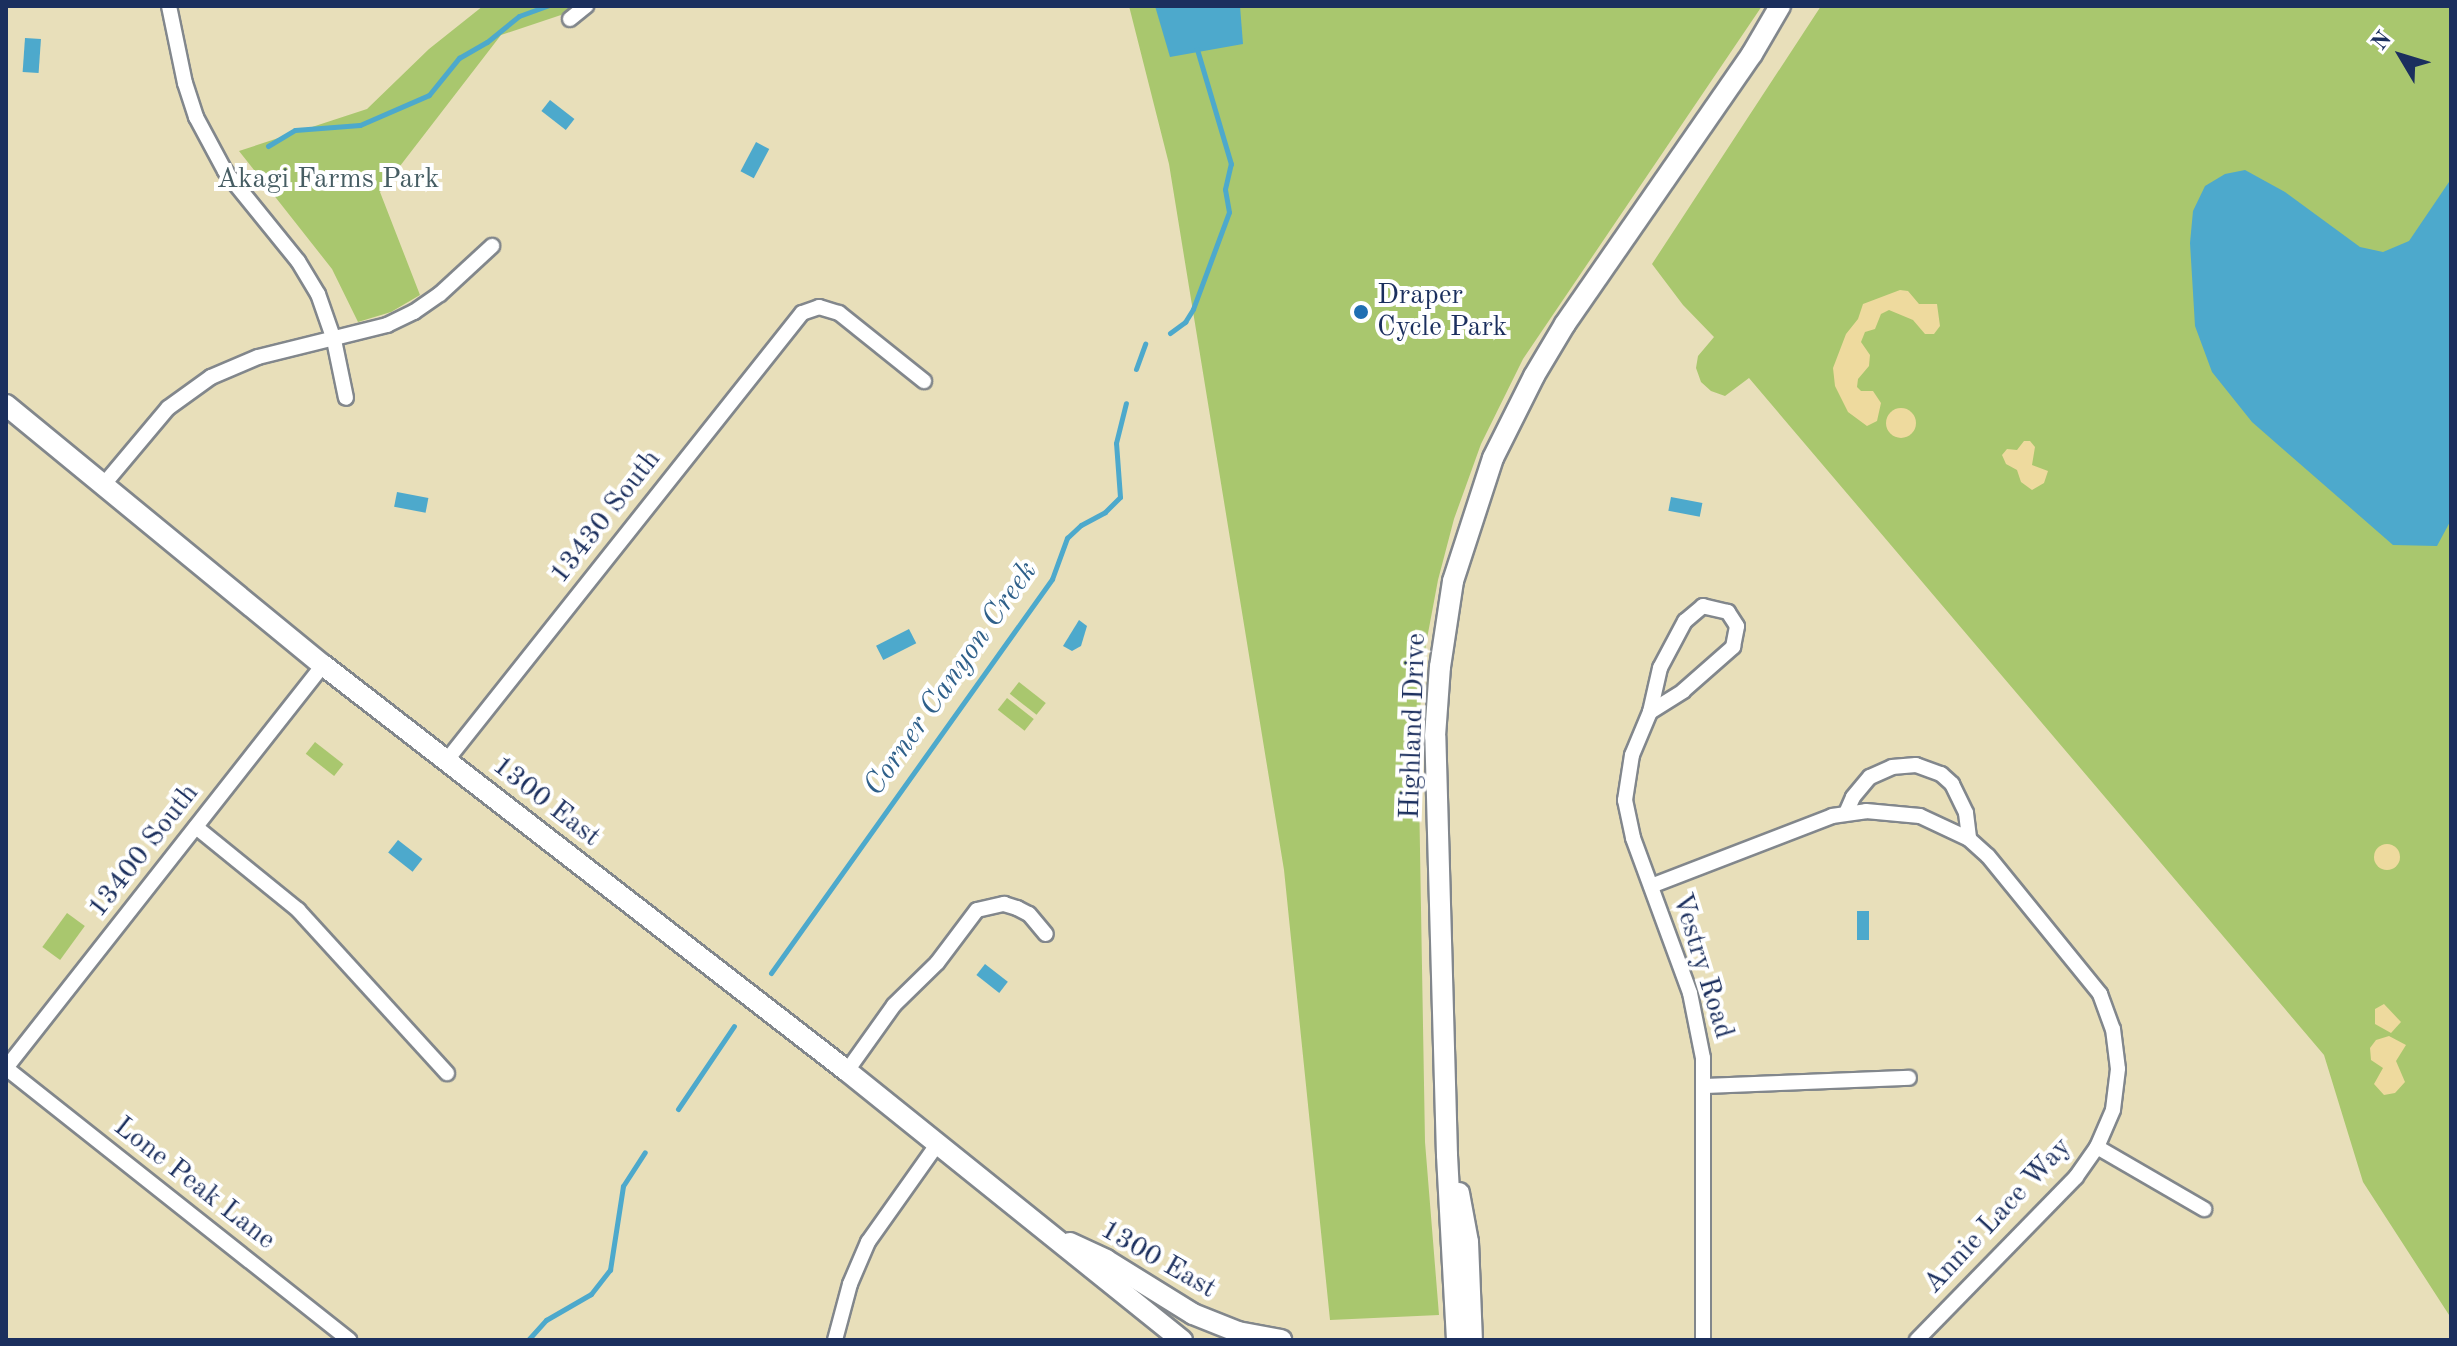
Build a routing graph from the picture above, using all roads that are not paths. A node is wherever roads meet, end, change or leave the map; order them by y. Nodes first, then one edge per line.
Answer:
1 (169, 6) edge
2 (586, 6) edge
3 (1780, 6) edge
4 (570, 19) dead end
5 (492, 246) dead end
6 (334, 340) junction
7 (924, 381) dead end
8 (346, 398) dead end
9 (6, 405) edge
10 (105, 483) junction
11 (323, 665) junction
12 (1650, 712) junction
13 (447, 760) junction
14 (1846, 813) junction
15 (196, 827) junction
16 (1969, 839) junction
17 (1651, 886) junction
18 (1046, 934) dead end
19 (6, 1068) edge
20 (847, 1071) junction
21 (447, 1073) dead end
22 (1909, 1078) dead end
23 (1706, 1086) junction
24 (936, 1146) junction
25 (2097, 1147) junction
26 (1447, 1155) junction
27 (2204, 1209) dead end
28 (1054, 1239) junction
29 (1229, 1329) junction
30 (349, 1340) edge
31 (835, 1340) edge
32 (1182, 1340) edge
33 (1210, 1340) edge
34 (1281, 1340) edge
35 (1457, 1340) edge
36 (1472, 1340) edge
37 (1703, 1340) edge
38 (1917, 1340) edge

1 - 6 street
2 - 4 street
3 - 26 main road, Highland Drive
5 - 6 street
6 - 8 street
6 - 10 street
7 - 13 street, 13430 South
9 - 10 main road, 1300 East
10 - 11 main road, 1300 East
11 - 13 main road, 1300 East
11 - 15 street, 13400 South
12 - 12 street, Vestry Road
12 - 17 street, Vestry Road
13 - 20 main road, 1300 East
14 - 16 street, Annie Lace Way
14 - 16 street
14 - 17 street, Annie Lace Way
15 - 19 street, 13400 South
15 - 21 street
16 - 25 street, Annie Lace Way
17 - 23 street, Vestry Road
18 - 20 street
19 - 30 street, Lone Peak Lane
20 - 24 main road, 1300 East
22 - 23 street
23 - 37 street, Vestry Road
24 - 28 main road, 1300 East
24 - 31 street
25 - 27 street
25 - 38 street, Annie Lace Way
26 - 35 main road, Highland Drive
26 - 36 main road, Highland Drive
28 - 29 main road, 1300 East
28 - 32 main road, 1300 East
29 - 33 main road
29 - 34 main road, 1300 East

